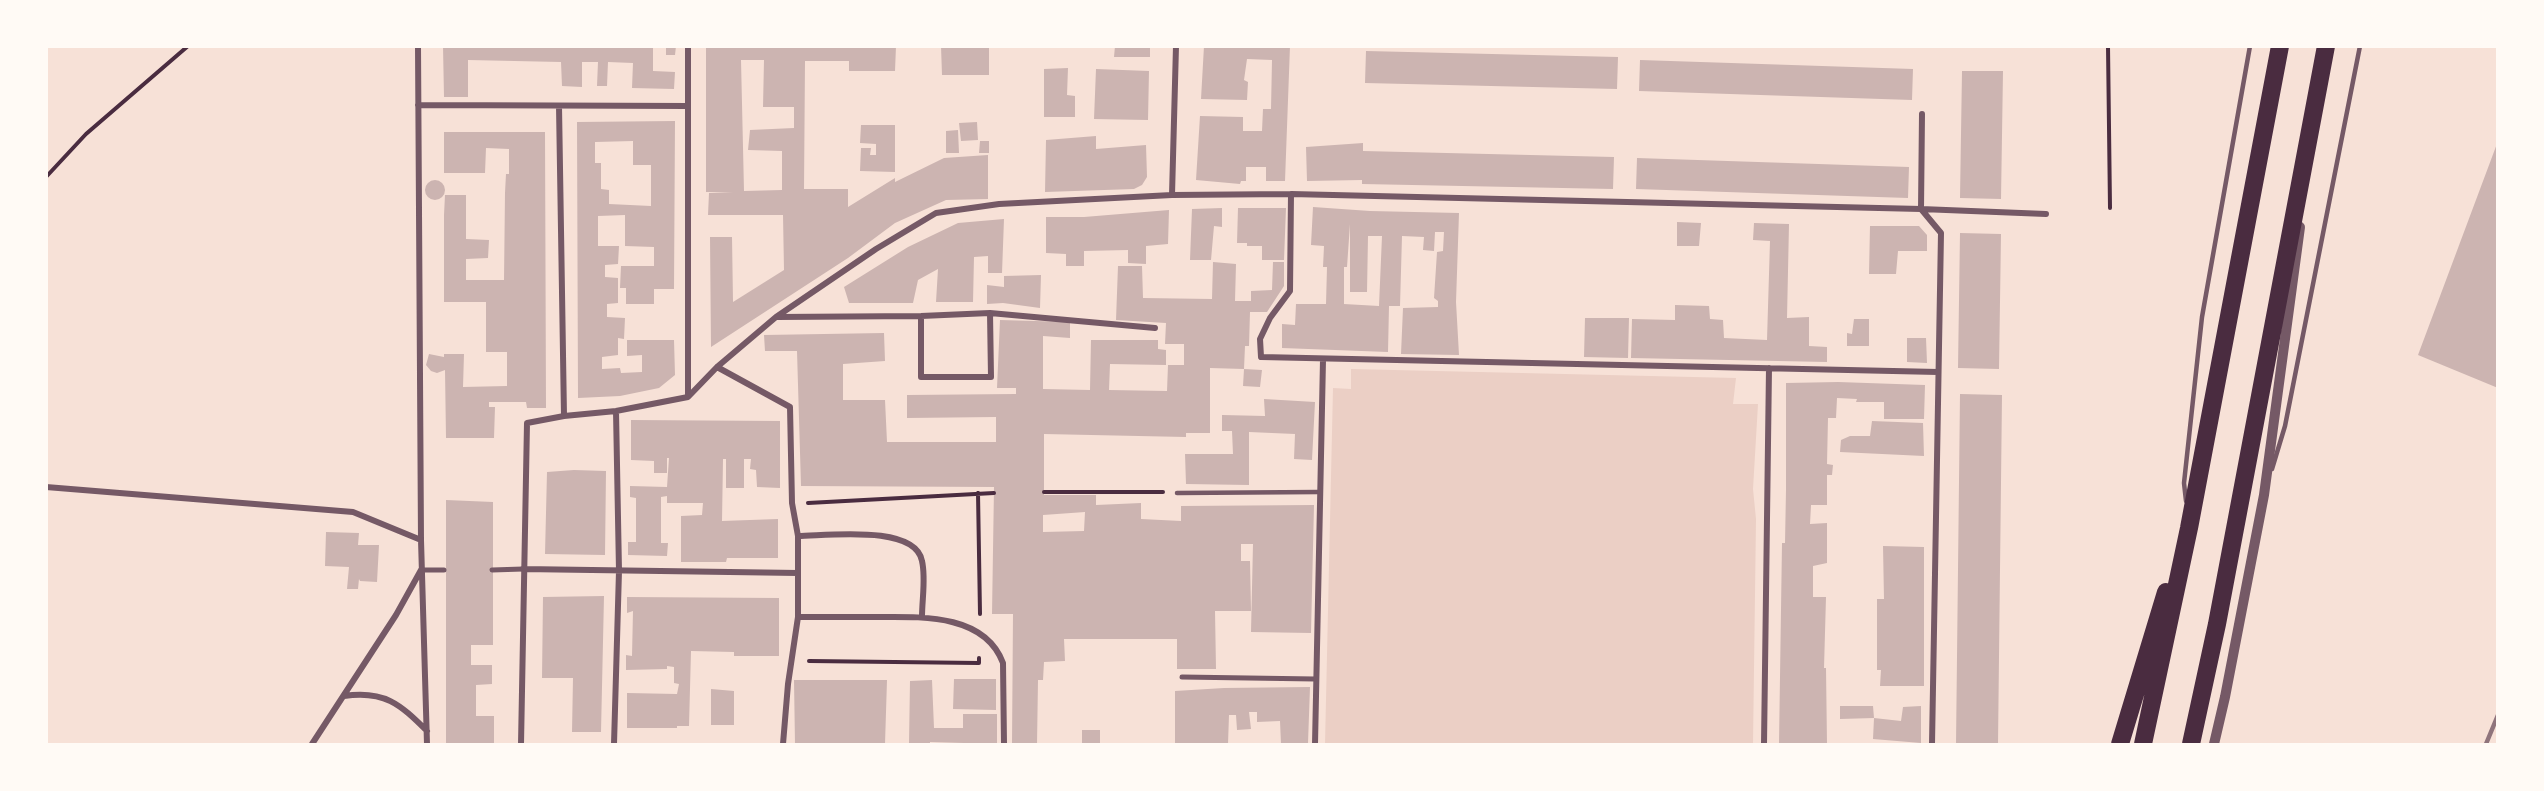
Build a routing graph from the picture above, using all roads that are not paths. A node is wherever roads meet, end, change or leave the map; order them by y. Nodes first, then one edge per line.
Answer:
1 (418, 46) edge
2 (687, 46) edge
3 (1176, 46) edge
4 (2250, 46) edge
5 (2280, 46) edge
6 (2326, 46) edge
7 (2360, 46) edge
8 (2320, 80) junction
9 (418, 105) junction
10 (559, 106) junction
11 (687, 106) junction
12 (1922, 114) dead end
13 (1292, 194) junction
14 (1172, 195) junction
15 (1921, 209) junction
16 (2046, 214) dead end
17 (990, 313) junction
18 (921, 316) junction
19 (776, 317) junction
20 (1155, 328) dead end
21 (1323, 360) junction
22 (717, 367) junction
23 (1769, 368) junction
24 (1938, 372) junction
25 (688, 397) junction
26 (616, 411) junction
27 (564, 416) junction
28 (46, 487) edge
29 (1319, 492) junction
30 (1178, 493) road end
31 (2264, 495) junction
32 (2188, 528) junction
33 (798, 536) junction
34 (421, 540) junction
35 (523, 569) junction
36 (421, 570) junction
37 (444, 570) dead end
38 (492, 570) dead end
39 (619, 571) junction
40 (798, 573) junction
41 (798, 616) junction
42 (922, 616) junction
43 (1182, 677) dead end
44 (1315, 679) junction
45 (344, 696) junction
46 (427, 732) junction
47 (312, 744) edge
48 (427, 744) edge
49 (521, 744) edge
50 (614, 744) edge
51 (783, 744) edge
52 (1004, 744) edge
53 (1315, 744) edge
54 (1764, 744) edge
55 (1932, 744) edge
56 (2120, 744) edge
57 (2143, 744) edge
58 (2191, 744) edge
59 (2214, 744) edge

1 - 9 street
2 - 11 street
3 - 14 street
4 - 32 lane
5 - 32 highway
6 - 8 highway
7 - 31 lane
8 - 31 street
8 - 58 highway
9 - 10 street
9 - 34 street
10 - 11 street
10 - 27 street
11 - 25 street
12 - 15 street
13 - 14 street
13 - 15 street
13 - 21 street
14 - 19 street
15 - 16 street
15 - 24 street
17 - 18 street
17 - 18 street
17 - 20 street
18 - 19 street
19 - 22 street
21 - 23 street
21 - 29 street
22 - 25 street
22 - 33 street
23 - 24 street
23 - 54 street
24 - 55 street
25 - 26 street
26 - 27 street
26 - 39 street
27 - 35 street
28 - 34 street
29 - 30 lane
29 - 44 street
31 - 59 street
32 - 56 highway
32 - 57 highway
33 - 40 street
33 - 42 street
34 - 36 street
35 - 38 street
35 - 39 street
35 - 49 street
36 - 37 street
36 - 45 street
36 - 46 street
39 - 40 street
39 - 50 street
40 - 41 street
41 - 42 street
41 - 51 street
42 - 52 street
43 - 44 street
44 - 53 street
45 - 46 street
45 - 47 street
46 - 48 street

